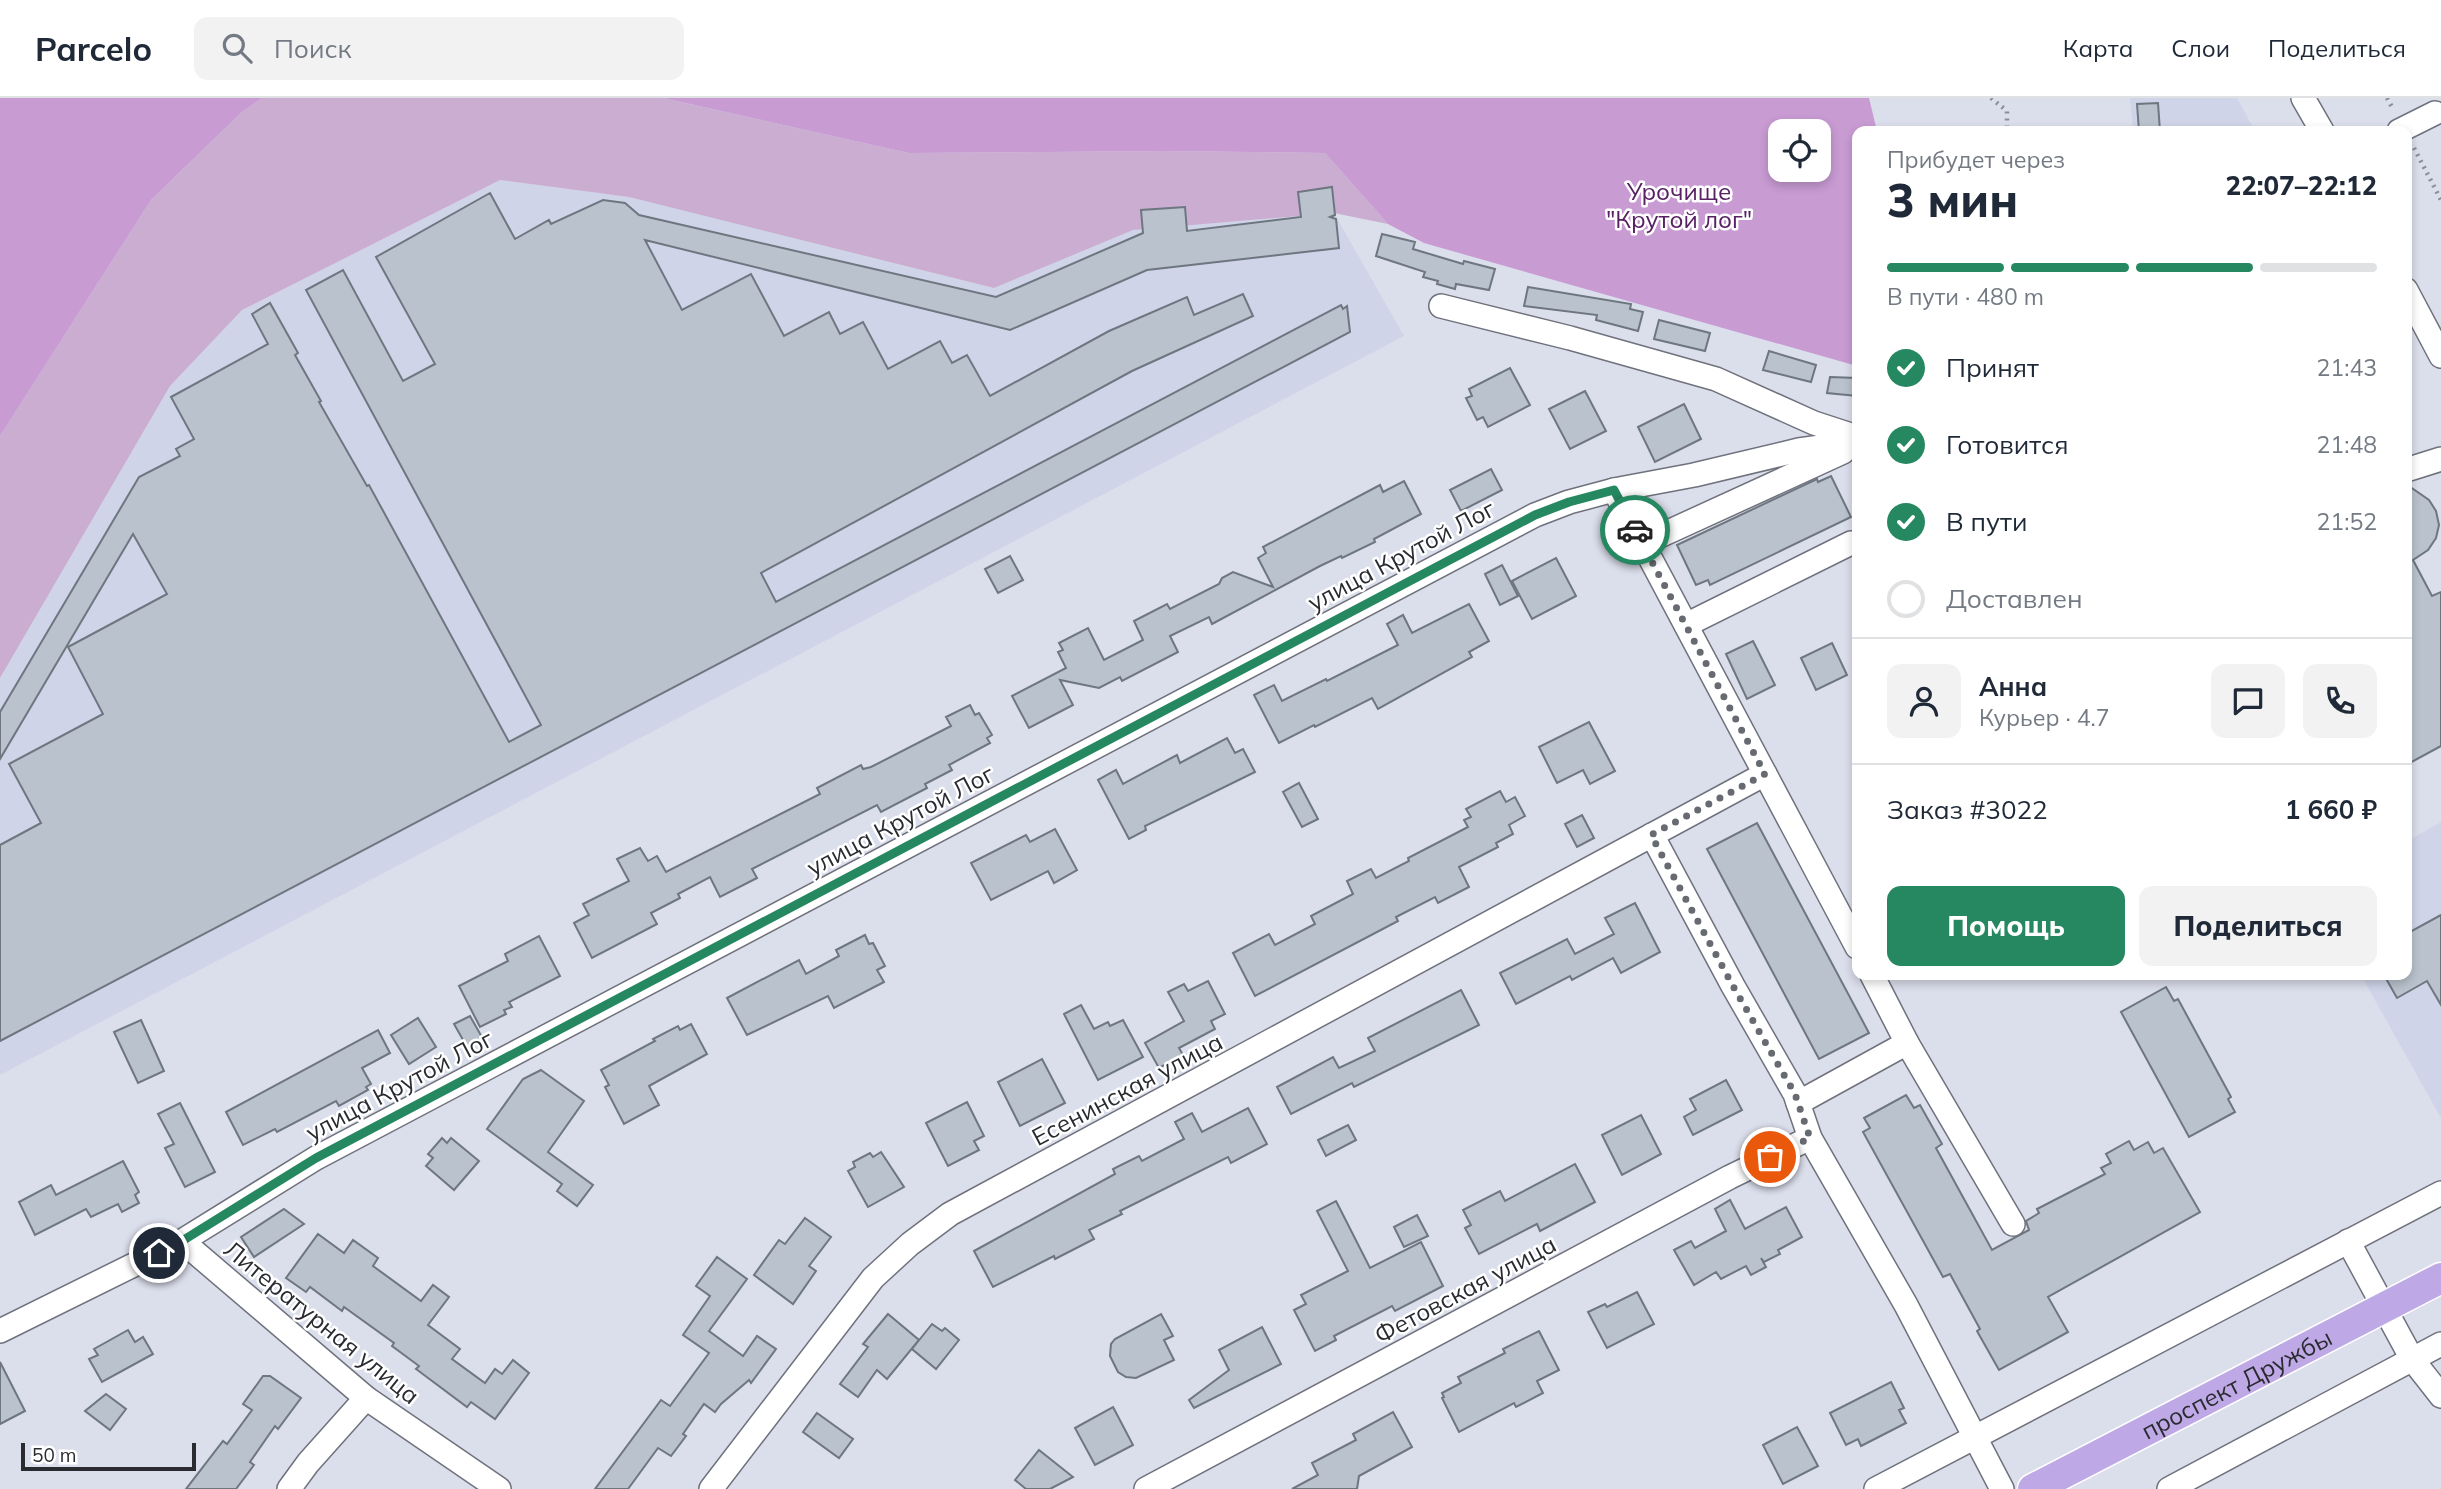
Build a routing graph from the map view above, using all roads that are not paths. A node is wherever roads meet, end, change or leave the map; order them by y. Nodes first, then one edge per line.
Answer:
1 (2303, 98) edge
2 (2435, 113) dead end
3 (2319, 126) edge
4 (2412, 133) edge
5 (2412, 301) edge
6 (1441, 306) dead end
7 (2441, 356) edge
8 (1852, 435) edge
9 (1852, 445) edge
10 (1852, 446) edge
11 (2441, 459) edge
12 (2412, 468) edge
13 (1614, 490) junction
14 (1852, 543) edge
15 (1642, 544) junction
16 (1686, 625) junction
17 (1765, 774) junction
18 (1651, 835) junction
19 (1852, 938) edge
20 (1875, 980) edge
21 (1907, 1043) junction
22 (1798, 1103) junction
23 (1810, 1138) junction
24 (2441, 1193) edge
25 (2013, 1224) dead end
26 (182, 1241) junction
27 (2348, 1241) junction
28 (2441, 1278) edge
29 (2384, 1308) junction
30 (0, 1331) edge
31 (2441, 1344) edge
32 (2412, 1359) junction
33 (2441, 1396) edge
34 (366, 1398) junction
35 (1976, 1438) junction
36 (289, 1489) edge
37 (499, 1489) edge
38 (711, 1489) edge
39 (1146, 1489) edge
40 (1876, 1489) edge
41 (2003, 1489) edge
42 (2033, 1489) edge
43 (2169, 1489) edge

1 - 3 street
2 - 4 street
5 - 7 street
6 - 8 street
9 - 13 street, улица Крутой Лог
10 - 15 street
11 - 12 street
13 - 15 street
13 - 26 street, улица Крутой Лог
14 - 16 street
15 - 16 street
16 - 17 street
17 - 18 street, Есенинская улица
17 - 19 street
18 - 22 street
18 - 38 street, Есенинская улица
20 - 21 street
21 - 22 street
21 - 25 street
22 - 23 street
23 - 35 street
23 - 39 street, Фетовская улица
24 - 27 street
26 - 30 street, улица Крутой Лог
26 - 34 street, Литературная улица
27 - 29 street
27 - 35 street
28 - 29 main road, проспект Дружбы
29 - 32 street
29 - 42 main road, проспект Дружбы
31 - 32 street
32 - 33 street
32 - 43 street
34 - 36 street
34 - 37 street, Литературная улица
35 - 40 street
35 - 41 street

